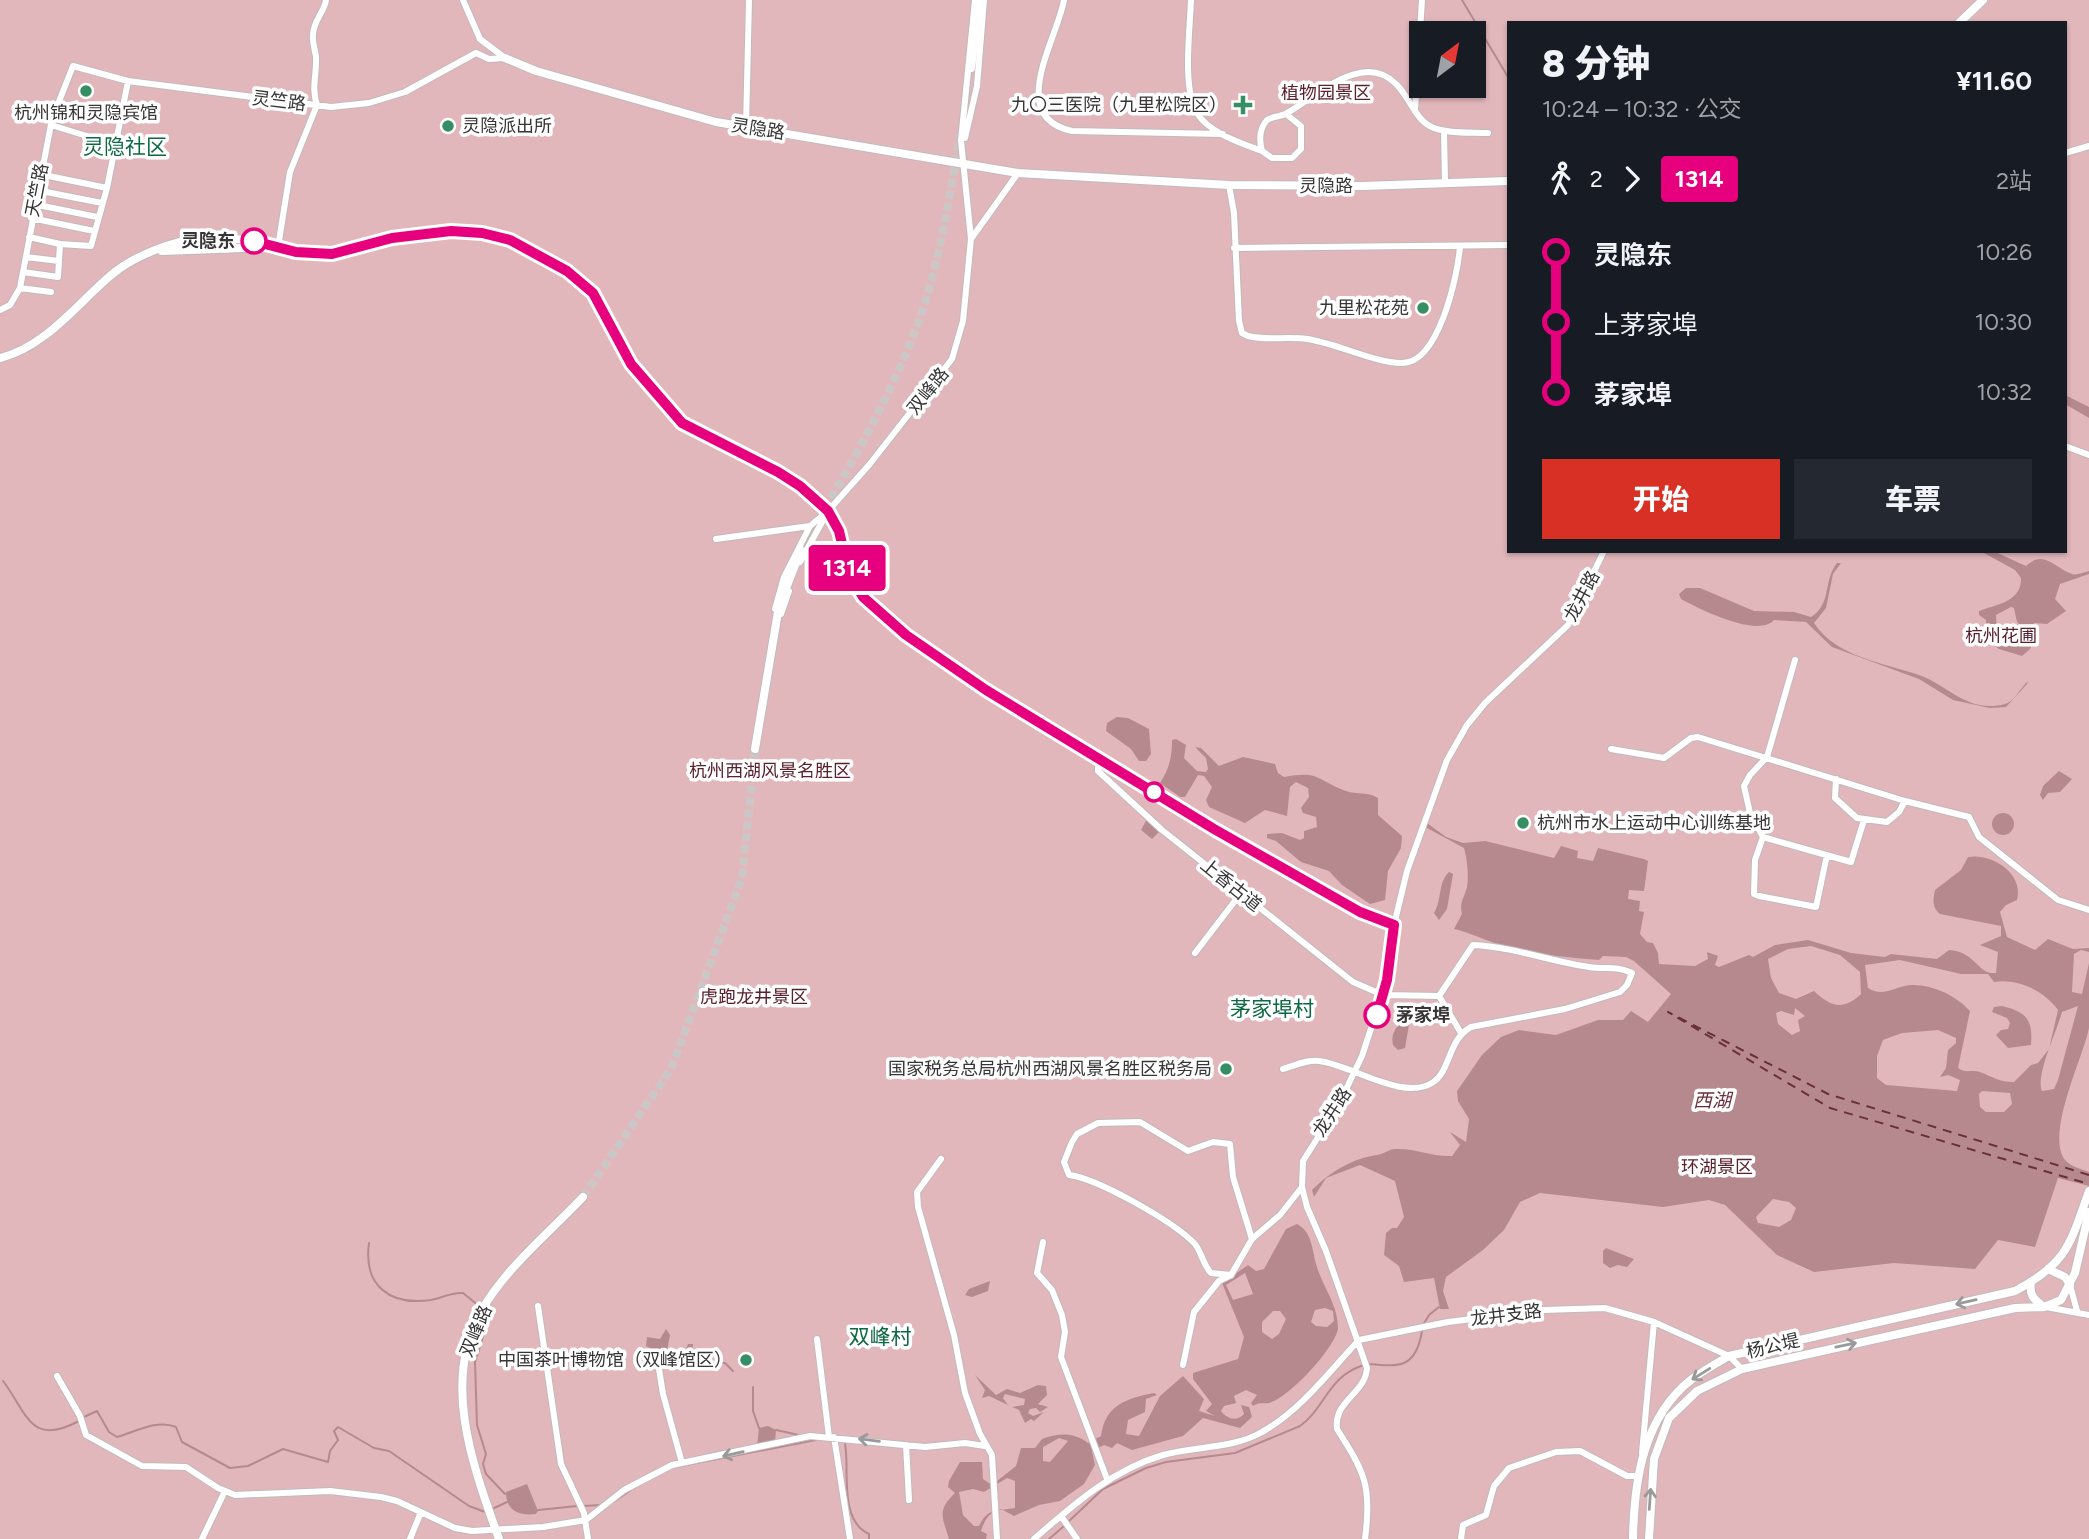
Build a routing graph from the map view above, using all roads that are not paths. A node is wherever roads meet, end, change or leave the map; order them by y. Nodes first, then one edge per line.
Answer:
1 (326, 0) edge
2 (463, 0) edge
3 (749, 0) edge
4 (980, 0) edge
5 (1064, 0) edge
6 (1191, 0) edge
7 (1422, 0) edge
8 (1983, 0) edge
9 (1961, 21) edge
10 (480, 39) junction
11 (476, 53) junction
12 (505, 58) junction
13 (73, 65) joint
14 (971, 68) dead end
15 (128, 81) junction
16 (317, 105) junction
17 (1416, 112) junction
18 (1286, 114) junction
19 (51, 125) junction
20 (746, 127) junction
21 (1444, 131) junction
22 (1488, 133) dead end
23 (1223, 134) junction
24 (116, 145) junction
25 (2089, 146) edge
26 (1262, 151) junction
27 (2067, 152) edge
28 (961, 161) junction
29 (1018, 173) junction
30 (40, 174) junction
31 (1507, 181) edge
32 (1445, 183) junction
33 (1229, 186) junction
34 (107, 188) junction
35 (36, 190) junction
36 (102, 203) junction
37 (33, 204) junction
38 (97, 217) junction
39 (31, 218) junction
40 (94, 231) junction
41 (29, 237) junction
42 (971, 239) junction
43 (60, 244) junction
44 (1460, 246) junction
45 (1507, 246) edge
46 (278, 247) junction
47 (1234, 248) junction
48 (26, 257) junction
49 (59, 261) junction
50 (23, 272) junction
51 (20, 288) junction
52 (51, 292) dead end
53 (0, 310) edge
54 (0, 356) edge
55 (2067, 447) edge
56 (2089, 455) edge
57 (828, 511) junction
58 (810, 526) junction
59 (716, 539) dead end
60 (802, 550) tunnel mouth
61 (1603, 553) edge
62 (773, 636) junction
63 (1795, 660) dead end
64 (755, 749) tunnel mouth
65 (1611, 749) dead end
66 (1098, 756) junction
67 (1767, 757) junction
68 (1836, 779) junction
69 (1905, 801) junction
70 (1864, 820) junction
71 (1763, 837) junction
72 (1827, 855) junction
73 (1241, 893) junction
74 (2089, 911) edge
75 (1394, 925) junction
76 (1195, 953) dead end
77 (1383, 995) junction
78 (1439, 996) junction
79 (1461, 1033) junction
80 (1283, 1069) dead end
81 (1357, 1070) junction
82 (941, 1159) dead end
83 (1302, 1187) junction
84 (2089, 1191) edge
85 (583, 1197) tunnel mouth
86 (2089, 1212) edge
87 (1252, 1239) junction
88 (1043, 1242) dead end
89 (2048, 1269) junction
90 (1231, 1275) junction
91 (2031, 1282) junction
92 (2070, 1285) junction
93 (538, 1306) dead end
94 (2044, 1307) junction
95 (2077, 1311) junction
96 (2089, 1315) edge
97 (1654, 1322) junction
98 (817, 1339) dead end
99 (1359, 1340) junction
100 (1729, 1356) junction
101 (658, 1363) dead end
102 (1183, 1364) dead end
103 (1742, 1368) junction
104 (57, 1376) dead end
105 (834, 1439) junction
106 (906, 1445) junction
107 (985, 1446) junction
108 (1642, 1456) junction
109 (1654, 1460) junction
110 (682, 1463) junction
111 (1638, 1476) junction
112 (1107, 1479) junction
113 (225, 1491) junction
114 (909, 1500) dead end
115 (421, 1512) junction
116 (586, 1520) junction
117 (1065, 1521) junction
118 (496, 1530) junction
119 (1076, 1537) edge
120 (202, 1539) edge
121 (410, 1539) edge
122 (499, 1539) edge
123 (588, 1539) edge
124 (850, 1539) edge
125 (997, 1539) edge
126 (1034, 1539) edge
127 (1066, 1539) edge
128 (1365, 1539) edge
129 (1461, 1539) edge
130 (1633, 1539) edge
131 (1649, 1539) edge

1 - 16 street
2 - 10 street
3 - 20 street
4 - 14 main road
4 - 28 street
4 - 28 street
5 - 23 street
6 - 23 street
7 - 17 street
8 - 9 main road
10 - 11 street
10 - 12 street
11 - 12 street
11 - 16 street, 灵竺路
12 - 20 main road, 灵隐路
13 - 15 street, 灵竺路
13 - 19 street, 天竺路
15 - 16 street, 灵竺路
15 - 24 street
16 - 46 street
17 - 18 street
17 - 21 street
18 - 26 street
18 - 26 street
19 - 24 street
19 - 30 street, 天竺路
20 - 28 main road, 灵隐路
21 - 22 street
21 - 32 street
23 - 26 street
24 - 34 street
25 - 27 street
28 - 29 main road, 灵隐路
28 - 42 street, 双峰路
29 - 33 main road, 灵隐路
29 - 42 street
30 - 34 street
30 - 35 street, 天竺路
31 - 32 main road, 灵隐路
32 - 33 main road, 灵隐路
33 - 47 street
34 - 36 street
35 - 36 street
35 - 37 street, 天竺路
36 - 38 street
37 - 38 street
37 - 39 street, 天竺路
38 - 40 street
39 - 40 street
39 - 41 street, 天竺路
40 - 43 street
41 - 43 street
41 - 48 street, 天竺路
42 - 57 street, 双峰路
43 - 49 street
44 - 45 street
44 - 47 street
44 - 47 street
46 - 54 main road
46 - 57 main road
48 - 49 street
48 - 50 street, 天竺路
49 - 50 street
50 - 51 street, 天竺路
51 - 52 street
51 - 53 street
55 - 56 street
57 - 58 street
57 - 62 street
57 - 66 street
58 - 59 street
58 - 62 street
60 - 62 main road
61 - 75 street, 龙井路
62 - 64 main road
63 - 67 street
65 - 67 street
66 - 73 street, 上香古道
66 - 75 street
67 - 68 street
67 - 71 street
68 - 69 street
68 - 70 street
69 - 70 street
69 - 74 street
70 - 72 street
71 - 72 street
71 - 72 street
73 - 76 street
73 - 77 street, 上香古道
75 - 77 street, 龙井路
77 - 78 street
77 - 81 street, 龙井路
78 - 79 street
78 - 79 street
79 - 81 street
80 - 81 street
81 - 83 street, 龙井路
82 - 107 street
83 - 87 street
83 - 99 street, 龙井路
84 - 89 main road, 杨公堤
85 - 118 main road, 双峰路
86 - 92 main road
87 - 90 street
87 - 90 street
88 - 112 street
89 - 91 main road, 杨公堤
89 - 92 main road
90 - 102 street
91 - 94 main road
91 -> 100 main road, 杨公堤
92 - 94 main road
92 - 95 street
93 - 116 street
94 - 95 street
103 -> 94 main road, 杨公堤
95 - 96 street
97 - 99 street, 龙井支路
97 - 100 street, 龙井支路
97 - 108 street
98 - 105 street
99 - 112 street
99 - 128 street, 龙井路
100 - 103 street, 龙井支路
100 -> 108 main road, 杨公堤
101 - 110 street
103 - 109 main road, 杨公堤
104 - 113 street
106 -> 105 street
105 -> 110 street
105 - 124 street
106 - 107 street
106 - 114 street
107 - 125 street
108 - 109 street
108 - 111 main road, 杨公堤
131 -> 109 main road, 杨公堤
110 - 116 street
111 - 129 street
111 - 130 main road, 杨公堤
112 - 117 street
113 - 115 street
113 - 120 street
115 - 118 street
115 - 121 street
116 - 118 street
116 - 123 street
117 - 119 street
117 - 126 street
118 - 122 main road, 双峰路
119 - 127 street

